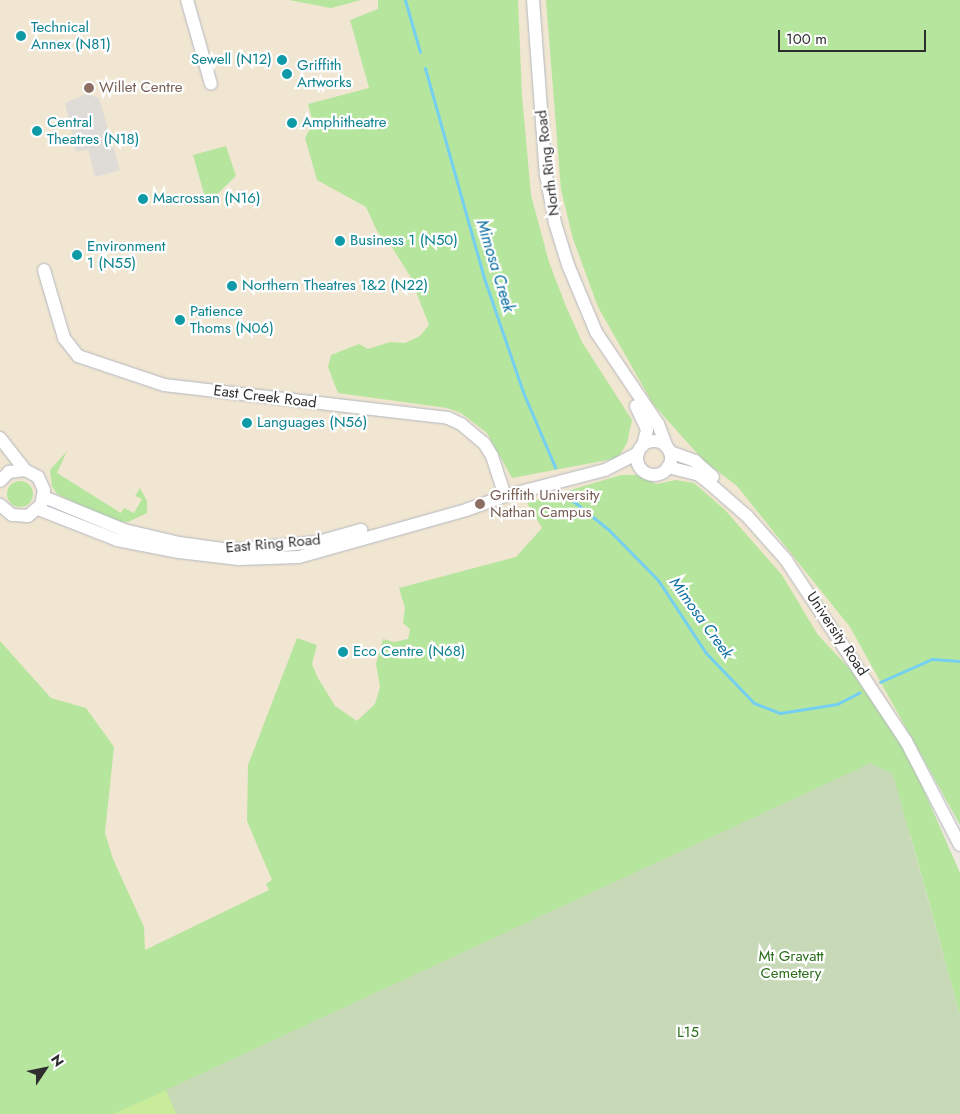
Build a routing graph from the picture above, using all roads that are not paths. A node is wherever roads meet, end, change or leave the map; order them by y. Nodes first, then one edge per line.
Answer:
1 (187, 0) edge
2 (526, 0) edge
3 (533, 0) edge
4 (211, 84) dead end
5 (44, 270) dead end
6 (0, 438) edge
7 (0, 442) edge
8 (640, 449) junction
9 (668, 450) junction
10 (668, 468) junction
11 (25, 470) junction
12 (605, 470) junction
13 (642, 470) junction
14 (3, 475) edge
15 (44, 496) junction
16 (505, 496) junction
17 (0, 505) edge
18 (38, 509) junction
19 (747, 516) junction
20 (960, 845) edge

1 - 4 street
2 - 8 street, North Ring Road
3 - 9 street, North Ring Road
5 - 16 street, East Creek Road
6 - 11 street
7 - 14 street
8 - 9 street
8 - 12 street
8 - 13 street
9 - 10 street
9 - 19 street
10 - 13 street
10 - 19 street, University Road
11 - 14 street
11 - 15 street
12 - 13 street
12 - 16 street
15 - 16 street, East Ring Road
15 - 18 street
16 - 18 street, East Ring Road
17 - 18 street
19 - 20 street, University Road

